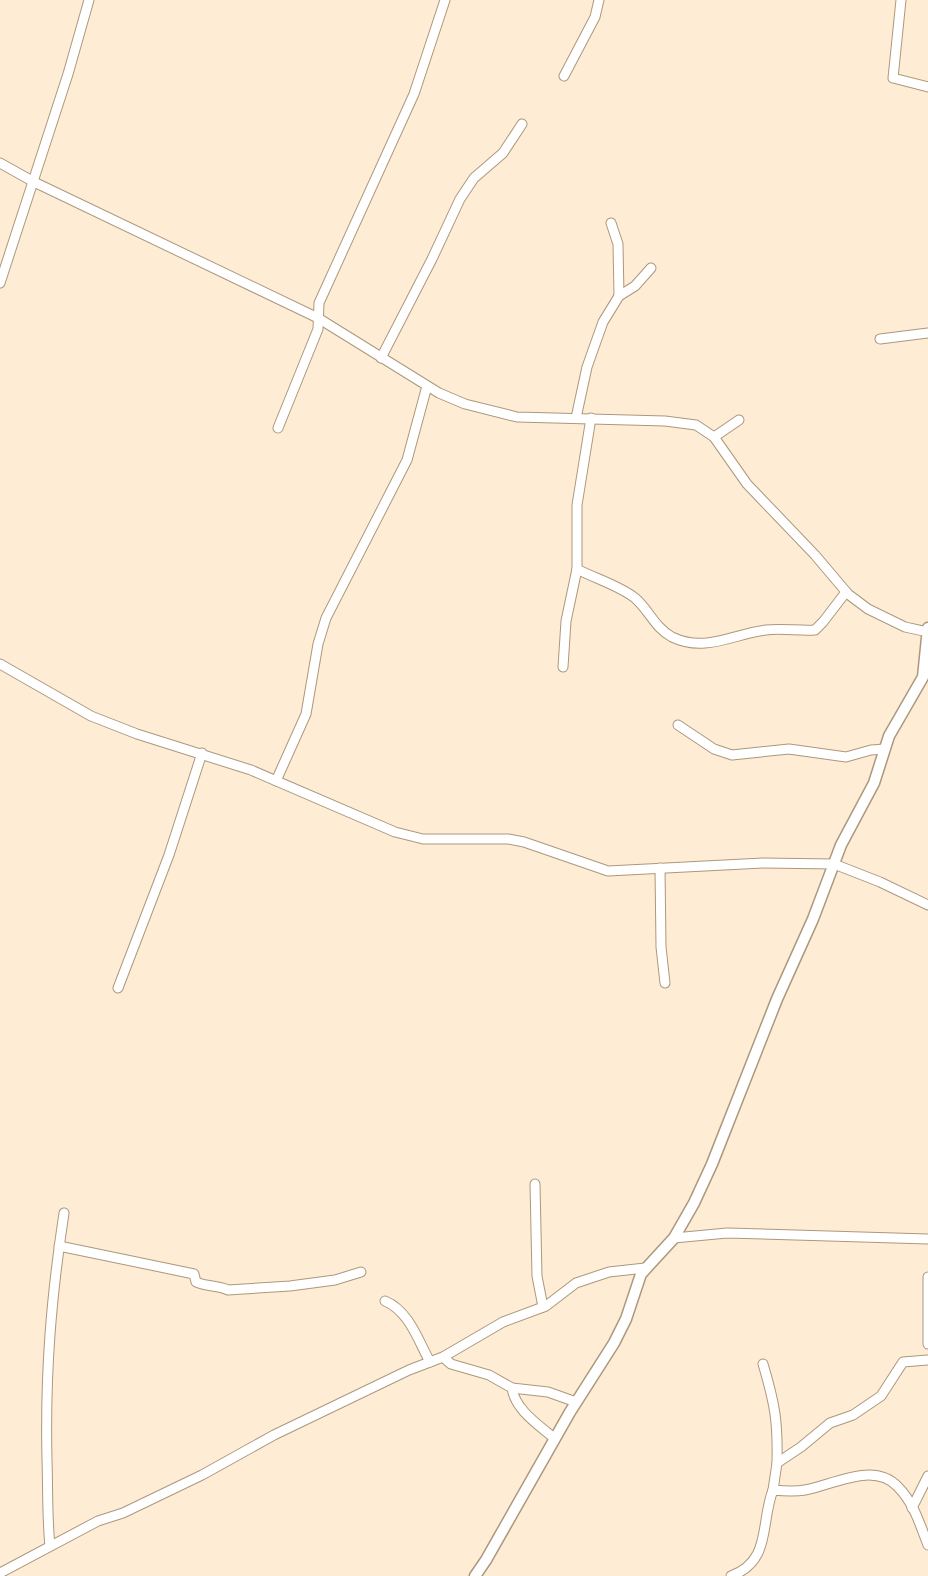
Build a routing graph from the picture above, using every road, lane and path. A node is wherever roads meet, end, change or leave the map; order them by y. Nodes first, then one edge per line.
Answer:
1 (89, 0) edge
2 (445, 0) edge
3 (599, 0) edge
4 (901, 0) edge
5 (565, 76) dead end
6 (928, 87) edge
7 (522, 124) dead end
8 (0, 163) edge
9 (34, 182) junction
10 (611, 223) dead end
11 (651, 268) dead end
12 (0, 283) edge
13 (620, 296) junction
14 (317, 318) junction
15 (928, 333) edge
16 (880, 339) dead end
17 (381, 358) junction
18 (427, 386) junction
19 (576, 418) junction
20 (591, 418) junction
21 (739, 419) dead end
22 (278, 428) dead end
23 (714, 438) junction
24 (577, 569) junction
25 (846, 592) junction
26 (928, 631) edge
27 (0, 664) edge
28 (563, 667) dead end
29 (678, 725) dead end
30 (885, 749) junction
31 (202, 753) junction
32 (276, 780) junction
33 (834, 864) junction
34 (660, 868) junction
35 (928, 905) edge
36 (665, 983) dead end
37 (118, 988) dead end
38 (535, 1184) dead end
39 (64, 1213) dead end
40 (674, 1238) junction
41 (928, 1239) edge
42 (59, 1246) junction
43 (645, 1268) junction
44 (361, 1272) dead end
45 (928, 1278) edge
46 (385, 1301) dead end
47 (543, 1307) junction
48 (928, 1344) edge
49 (443, 1357) junction
50 (928, 1360) edge
51 (430, 1362) junction
52 (763, 1364) dead end
53 (512, 1388) junction
54 (576, 1402) junction
55 (555, 1439) junction
56 (777, 1463) junction
57 (928, 1476) edge
58 (772, 1490) junction
59 (912, 1508) junction
60 (928, 1545) edge
61 (50, 1546) junction
62 (0, 1573) edge
63 (745, 1573) edge
64 (475, 1576) edge
65 (731, 1576) edge

1 - 9 street
2 - 14 street
3 - 5 street
4 - 6 street
7 - 17 street
8 - 9 street
9 - 12 street
9 - 14 street
10 - 13 street
11 - 13 street
13 - 19 street
14 - 17 street
14 - 22 street
15 - 16 street
17 - 18 street
18 - 19 street
18 - 32 street
19 - 20 street
20 - 23 street
20 - 24 street
21 - 23 street
23 - 25 street
24 - 25 street
24 - 28 street
25 - 26 street
26 - 30 street
27 - 31 street
29 - 30 street
30 - 33 street
31 - 32 street
31 - 37 street
32 - 34 street
33 - 34 street
33 - 35 street
33 - 40 street
34 - 36 street
38 - 47 street
39 - 42 street
40 - 41 street
40 - 43 street
42 - 44 street
42 - 61 street
43 - 47 street
43 - 54 street
45 - 48 street
46 - 51 street
47 - 49 street
49 - 51 street
49 - 53 street
50 - 56 street
51 - 61 street
52 - 56 street
53 - 54 street
53 - 55 street
54 - 55 street
55 - 64 street
56 - 58 street
57 - 59 street
58 - 59 street
58 - 63 street
59 - 60 street
61 - 62 street
63 - 65 street

